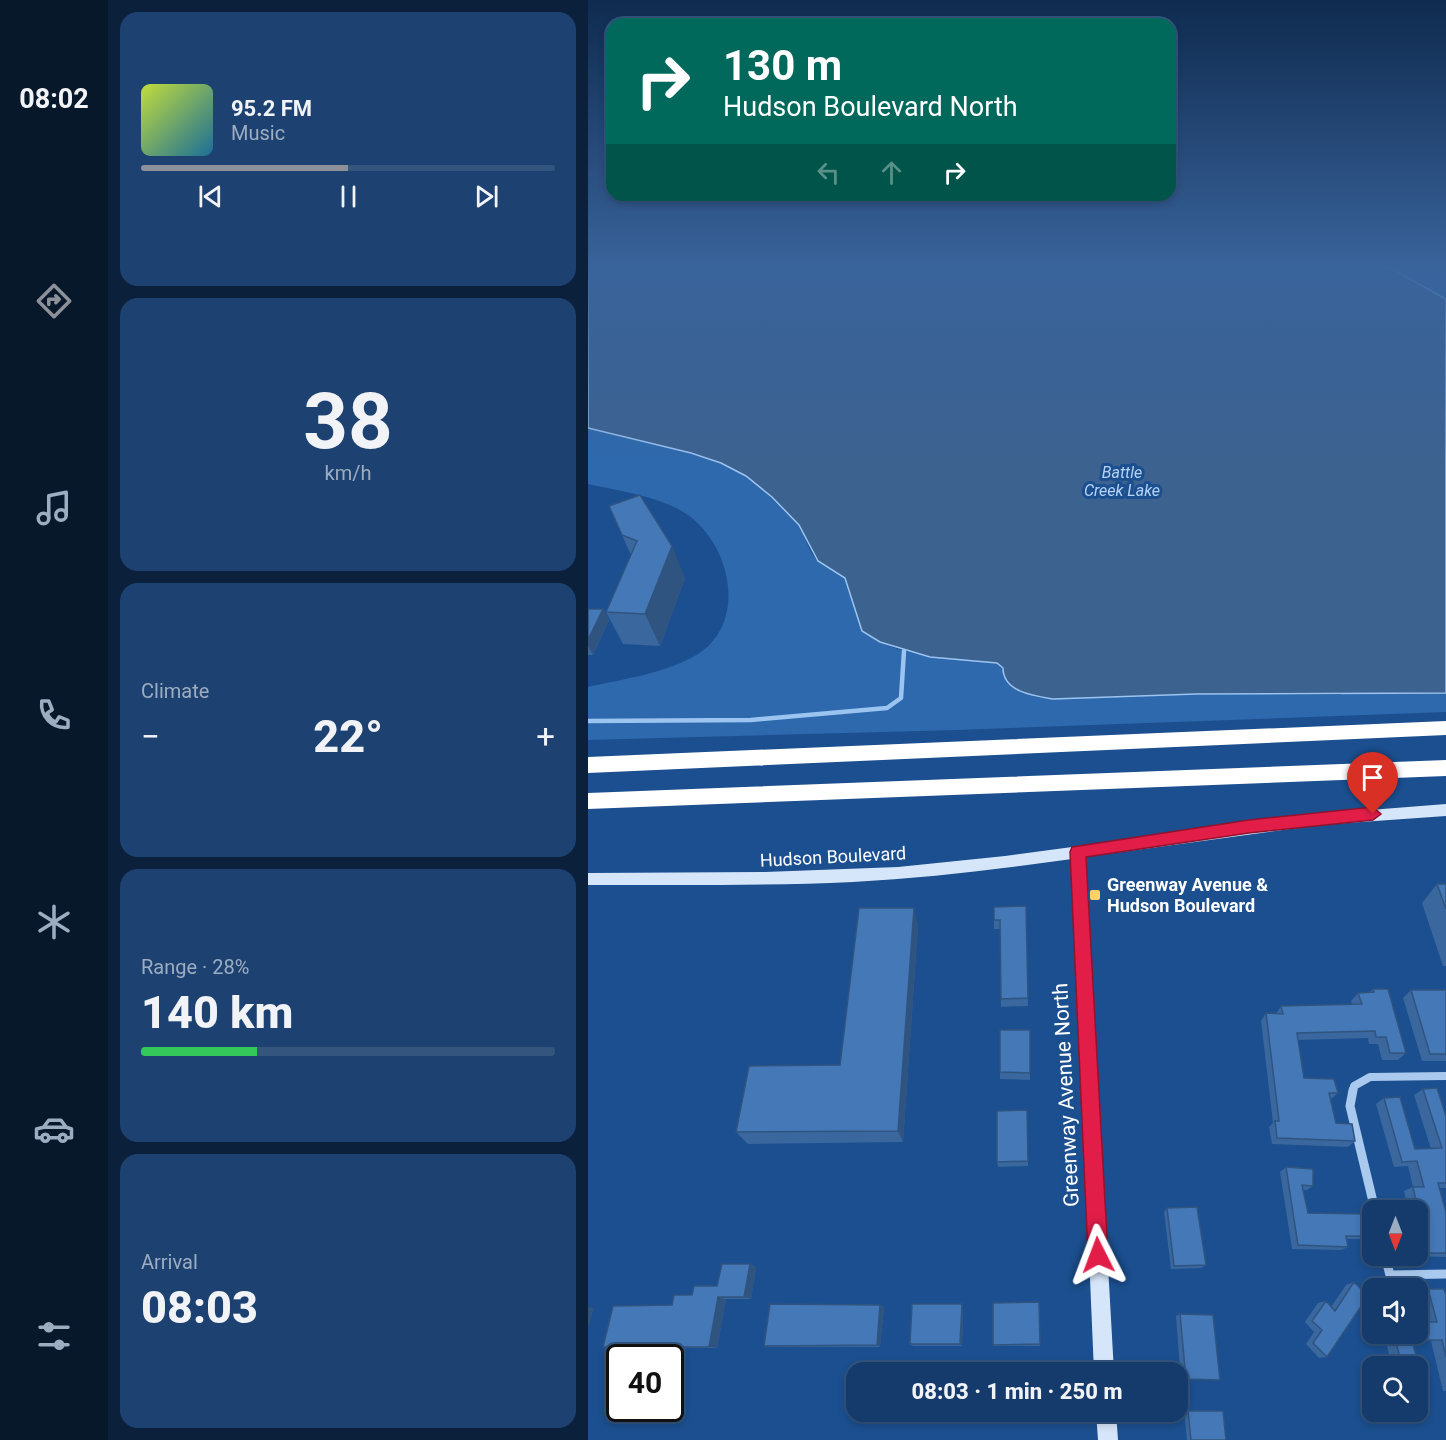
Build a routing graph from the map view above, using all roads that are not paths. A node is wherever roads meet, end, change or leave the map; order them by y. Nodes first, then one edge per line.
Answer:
1 (1446, 728) edge
2 (588, 753) edge
3 (760, 757) junction
4 (588, 765) edge
5 (1446, 768) edge
6 (588, 801) edge
7 (1446, 810) edge
8 (1078, 852) junction
9 (588, 879) edge
10 (1446, 1076) edge
11 (1373, 1200) edge
12 (1388, 1266) edge
13 (1446, 1275) edge
14 (1104, 1362) edge
15 (1107, 1422) edge
16 (1108, 1440) edge

1 - 3 highway
2 - 3 highway
3 - 4 highway
5 - 6 highway
7 - 8 street, Hudson Boulevard
8 - 9 street, Hudson Boulevard
8 - 14 street, Greenway Avenue North
10 - 11 street
12 - 13 street
15 - 16 street

